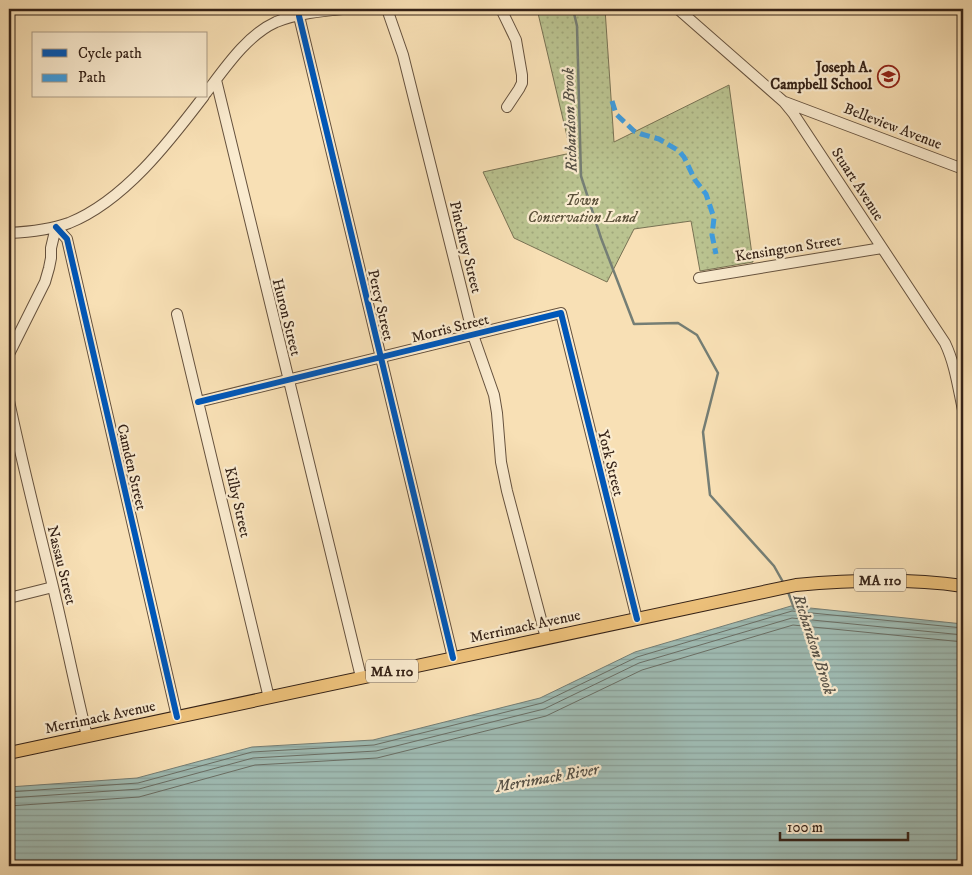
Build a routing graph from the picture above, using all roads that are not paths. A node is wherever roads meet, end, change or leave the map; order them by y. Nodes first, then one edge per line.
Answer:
1 (344, 9) edge
2 (388, 9) edge
3 (501, 9) edge
4 (678, 9) edge
5 (299, 16) junction
6 (216, 80) junction
7 (208, 90) edge
8 (202, 98) edge
9 (784, 102) junction
10 (507, 107) dead end
11 (963, 169) edge
12 (56, 227) junction
13 (9, 233) edge
14 (882, 248) junction
15 (699, 278) dead end
16 (561, 313) joint
17 (177, 314) dead end
18 (473, 335) junction
19 (9, 354) edge
20 (381, 358) junction
21 (959, 370) edge
22 (289, 380) junction
23 (9, 401) edge
24 (198, 402) junction
25 (963, 410) edge
26 (963, 586) edge
27 (53, 587) junction
28 (9, 598) edge
29 (637, 619) junction
30 (546, 638) junction
31 (453, 658) junction
32 (361, 678) junction
33 (269, 698) junction
34 (177, 717) junction
35 (87, 736) junction
36 (9, 753) edge

1 - 5 street
2 - 18 street, Pinckney Street
3 - 10 street
4 - 9 street, Stuart Avenue
5 - 6 street
5 - 20 street, Percy Street
6 - 7 street
6 - 22 street, Huron Street
8 - 12 street
9 - 11 street, Belleview Avenue
9 - 14 street, Stuart Avenue
12 - 13 street
12 - 19 street
12 - 34 street, Camden Street
14 - 15 street, Kensington Street
14 - 21 street, Stuart Avenue
16 - 18 street, Morris Street
16 - 29 street, York Street
17 - 24 street, Kilby Street
18 - 20 street, Morris Street
18 - 30 street, Pinckney Street
20 - 22 street, Morris Street
20 - 31 street, Percy Street
21 - 25 street, Stuart Avenue
22 - 24 street, Morris Street
22 - 32 street, Huron Street
23 - 27 street, Nassau Street
24 - 33 street, Kilby Street
26 - 29 main road, Merrimack Avenue / MA 110
27 - 28 street
27 - 35 street, Nassau Street
29 - 30 main road, Merrimack Avenue / MA 110
30 - 31 main road, Merrimack Avenue / MA 110
31 - 32 main road, Merrimack Avenue / MA 110
32 - 33 main road, Merrimack Avenue / MA 110
33 - 34 main road, Merrimack Avenue / MA 110
34 - 35 main road, Merrimack Avenue / MA 110
35 - 36 main road, Merrimack Avenue / MA 110

